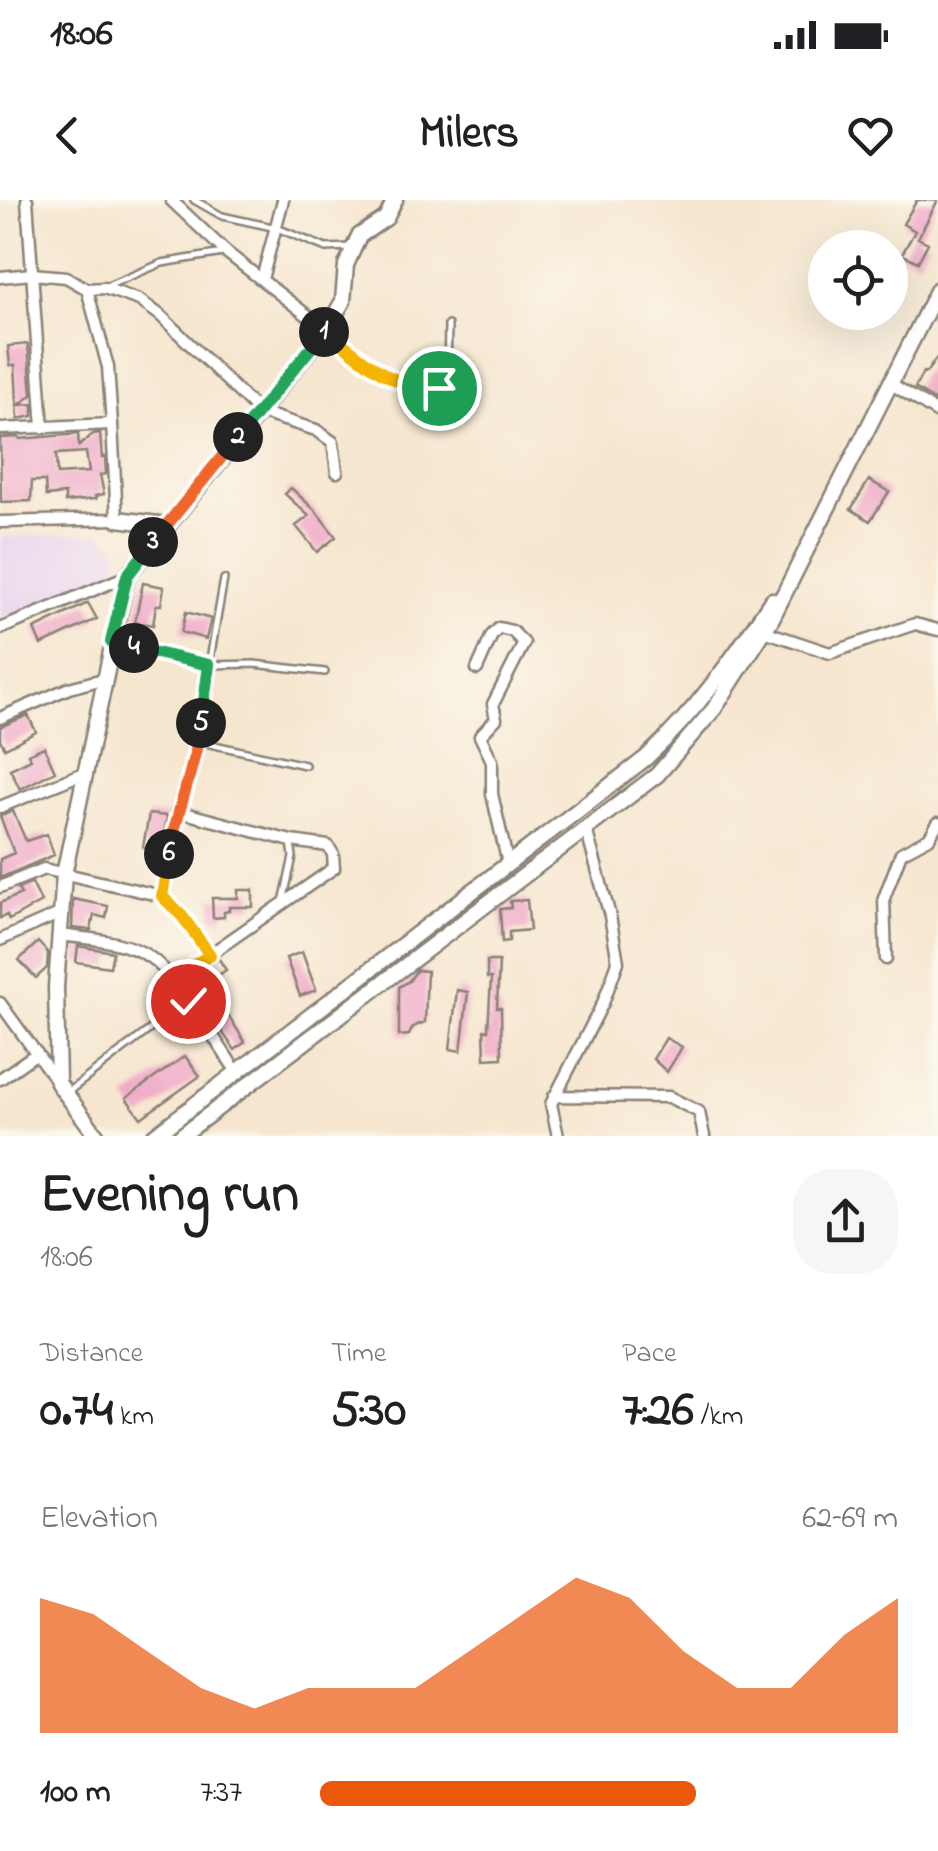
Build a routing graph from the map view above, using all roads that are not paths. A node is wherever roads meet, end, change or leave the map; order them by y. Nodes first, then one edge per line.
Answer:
1 (27, 200) edge
2 (171, 200) edge
3 (194, 200) edge
4 (283, 200) edge
5 (395, 200) edge
6 (276, 228) junction
7 (354, 247) junction
8 (226, 252) junction
9 (32, 274) junction
10 (0, 277) edge
11 (262, 279) junction
12 (104, 288) junction
13 (86, 289) junction
14 (938, 289) edge
15 (448, 325) dead end
16 (326, 330) junction
17 (890, 383) junction
18 (259, 412) junction
19 (938, 413) edge
20 (112, 424) junction
21 (43, 428) junction
22 (0, 429) edge
23 (337, 472) dead end
24 (117, 518) junction
25 (0, 522) edge
26 (166, 526) junction
27 (811, 540) junction
28 (127, 576) junction
29 (224, 579) dead end
30 (0, 629) edge
31 (764, 630) junction
32 (938, 630) edge
33 (111, 642) junction
34 (209, 665) junction
35 (477, 668) dead end
36 (325, 672) dead end
37 (103, 679) junction
38 (0, 718) edge
39 (199, 742) junction
40 (306, 765) dead end
41 (84, 773) junction
42 (0, 807) edge
43 (177, 811) junction
44 (938, 823) edge
45 (586, 829) junction
46 (291, 841) junction
47 (508, 864) junction
48 (64, 874) junction
49 (0, 887) edge
50 (162, 896) junction
51 (282, 905) junction
52 (61, 914) junction
53 (59, 935) junction
54 (0, 940) edge
55 (210, 955) junction
56 (886, 959) dead end
57 (173, 980) junction
58 (188, 1001) junction
59 (0, 1003) edge
60 (37, 1054) junction
61 (237, 1072) junction
62 (0, 1079) edge
63 (62, 1088) junction
64 (554, 1096) junction
65 (96, 1136) edge
66 (154, 1136) edge
67 (181, 1136) edge
68 (558, 1136) edge
69 (704, 1136) edge

1 - 9 street
2 - 8 street
3 - 6 lane
4 - 6 street
5 - 7 main road
6 - 7 lane
6 - 11 street
7 - 16 main road
8 - 11 street
8 - 12 lane
9 - 10 street
9 - 13 street
9 - 21 street
11 - 16 street
12 - 13 street
12 - 18 street
13 - 20 street
14 - 17 main road
15 - 16 lane
16 - 18 main road
17 - 19 street
17 - 27 main road
18 - 23 street
18 - 26 main road
20 - 21 street
20 - 24 street
21 - 22 street
24 - 25 street
24 - 26 main road
26 - 28 main road
27 - 31 main road
27 - 47 main road
28 - 30 street
28 - 33 main road
29 - 34 lane
31 - 32 street
31 - 45 main road
33 - 34 street
33 - 37 main road
34 - 36 lane
34 - 39 street
35 - 47 street
37 - 38 street
37 - 41 main road
39 - 40 lane
39 - 43 street
41 - 42 street
41 - 48 main road
43 - 46 street
43 - 50 street
44 - 56 street
45 - 64 street
45 - 67 main road
46 - 51 lane
46 - 51 street
47 - 61 main road
48 - 49 street
48 - 50 street
48 - 52 main road
50 - 55 street
51 - 55 street
52 - 53 main road
52 - 54 street
53 - 57 street
53 - 63 main road
55 - 57 street
57 - 58 street
58 - 61 street
58 - 63 lane
59 - 60 street
60 - 62 street
60 - 63 street
61 - 66 main road
63 - 65 main road
64 - 68 street
64 - 69 street

